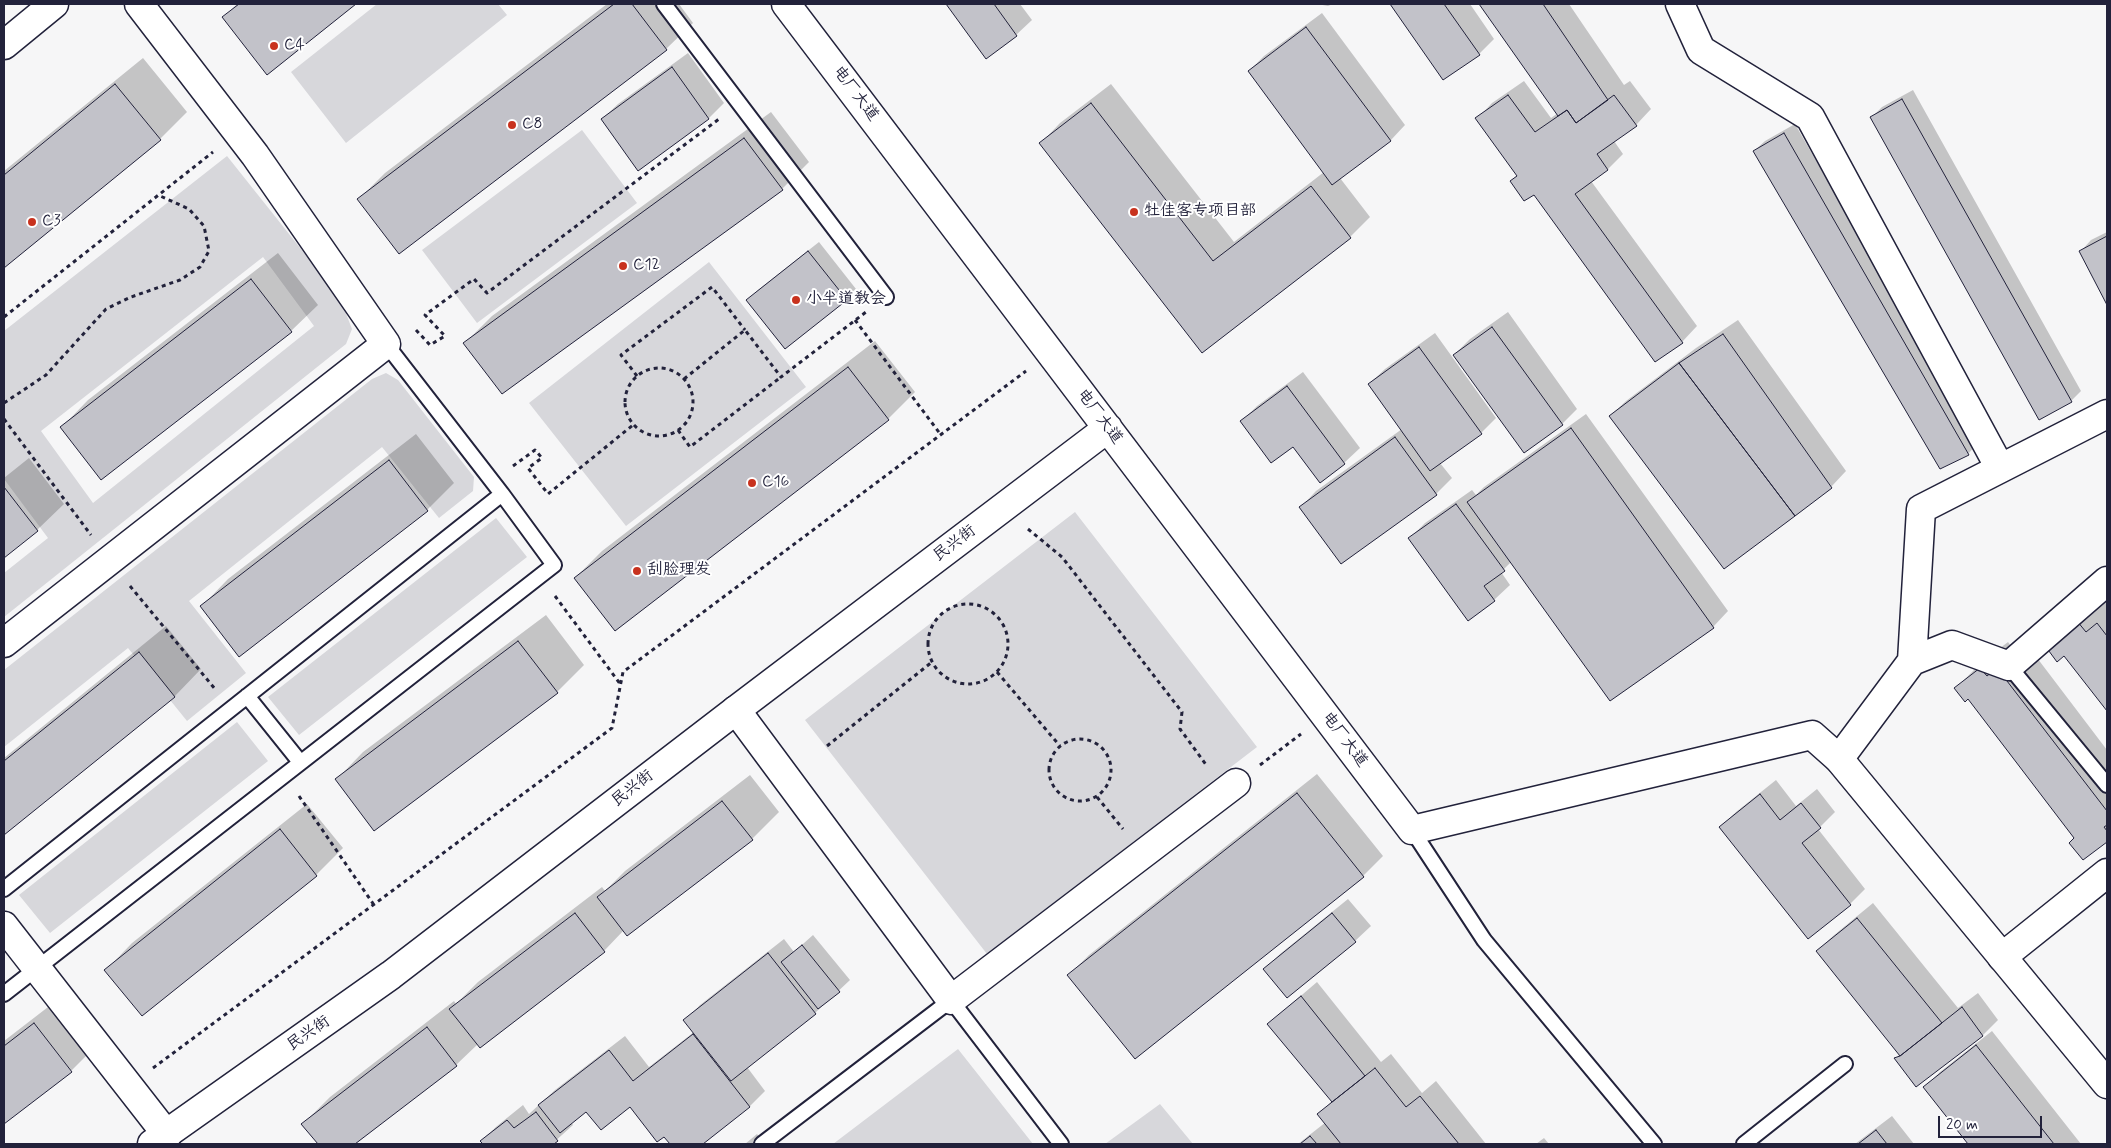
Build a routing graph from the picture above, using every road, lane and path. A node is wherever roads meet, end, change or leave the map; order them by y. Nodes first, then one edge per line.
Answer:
1 (54, 4) edge
2 (139, 4) edge
3 (664, 4) edge
4 (786, 4) edge
5 (1680, 4) edge
6 (4, 44) edge
7 (740, 103) junction
8 (238, 132) junction
9 (158, 195) junction
10 (886, 297) joint
11 (4, 317) edge
12 (855, 320) junction
13 (410, 324) dead end
14 (745, 330) junction
15 (386, 344) junction
16 (1051, 353) junction
17 (637, 376) junction
18 (781, 378) junction
19 (684, 379) junction
20 (4, 403) edge
21 (2107, 414) edge
22 (633, 425) junction
23 (1108, 428) junction
24 (678, 430) junction
25 (941, 435) junction
26 (2000, 468) junction
27 (493, 482) junction
28 (502, 494) junction
29 (1024, 526) dead end
30 (540, 575) junction
31 (2107, 581) edge
32 (4, 643) edge
33 (1912, 661) junction
34 (932, 662) junction
35 (2008, 666) junction
36 (997, 672) junction
37 (621, 685) junction
38 (247, 696) junction
39 (736, 710) junction
40 (1325, 715) junction
41 (827, 746) dead end
42 (1060, 746) junction
43 (1839, 759) junction
44 (300, 762) junction
45 (285, 774) junction
46 (2107, 785) edge
47 (1231, 787) junction
48 (1097, 797) junction
49 (1412, 830) junction
50 (1143, 854) junction
51 (2107, 873) edge
52 (4, 889) edge
53 (374, 905) junction
54 (4, 926) edge
55 (2002, 957) junction
56 (37, 968) junction
57 (4, 994) edge
58 (951, 1000) junction
59 (1845, 1064) dead end
60 (2107, 1084) edge
61 (129, 1086) junction
62 (163, 1141) edge
63 (762, 1144) edge
64 (1061, 1144) edge
65 (1654, 1144) edge
66 (1744, 1144) edge

1 - 6 street
2 - 8 street
3 - 7 lane
4 - 16 street, 电厂大道
5 - 26 street
7 - 10 lane
7 - 13 path
8 - 9 path
8 - 15 street
9 - 11 path
9 - 20 path
10 - 12 path
12 - 18 path
12 - 25 path
14 - 17 path
14 - 18 path
14 - 19 path
15 - 27 lane
15 - 32 street
16 - 23 street, 电厂大道
16 - 25 path
17 - 19 path
17 - 22 path
18 - 24 path
19 - 24 path
21 - 26 street
22 - 24 path
22 - 27 path
23 - 39 street, 民兴街
23 - 40 street, 电厂大道
25 - 37 path
26 - 33 street
27 - 28 lane
28 - 30 lane
28 - 38 lane
29 - 47 path
30 - 37 path
30 - 44 lane
31 - 35 street
33 - 35 street
33 - 43 street
34 - 36 path
34 - 36 path
34 - 41 path
35 - 46 lane
36 - 42 path
37 - 53 path
38 - 44 lane
38 - 52 lane
39 - 58 street
39 - 62 street, 民兴街
40 - 47 path
40 - 49 street, 电厂大道
42 - 48 path
42 - 48 path
43 - 49 street
43 - 55 street
44 - 45 lane
45 - 53 path
45 - 56 lane
47 - 50 street
48 - 50 path
49 - 65 lane
50 - 58 street
51 - 55 street
53 - 61 path
54 - 56 street
55 - 60 street
56 - 57 lane
56 - 61 street
58 - 63 lane
58 - 64 lane
59 - 66 lane
61 - 62 street

